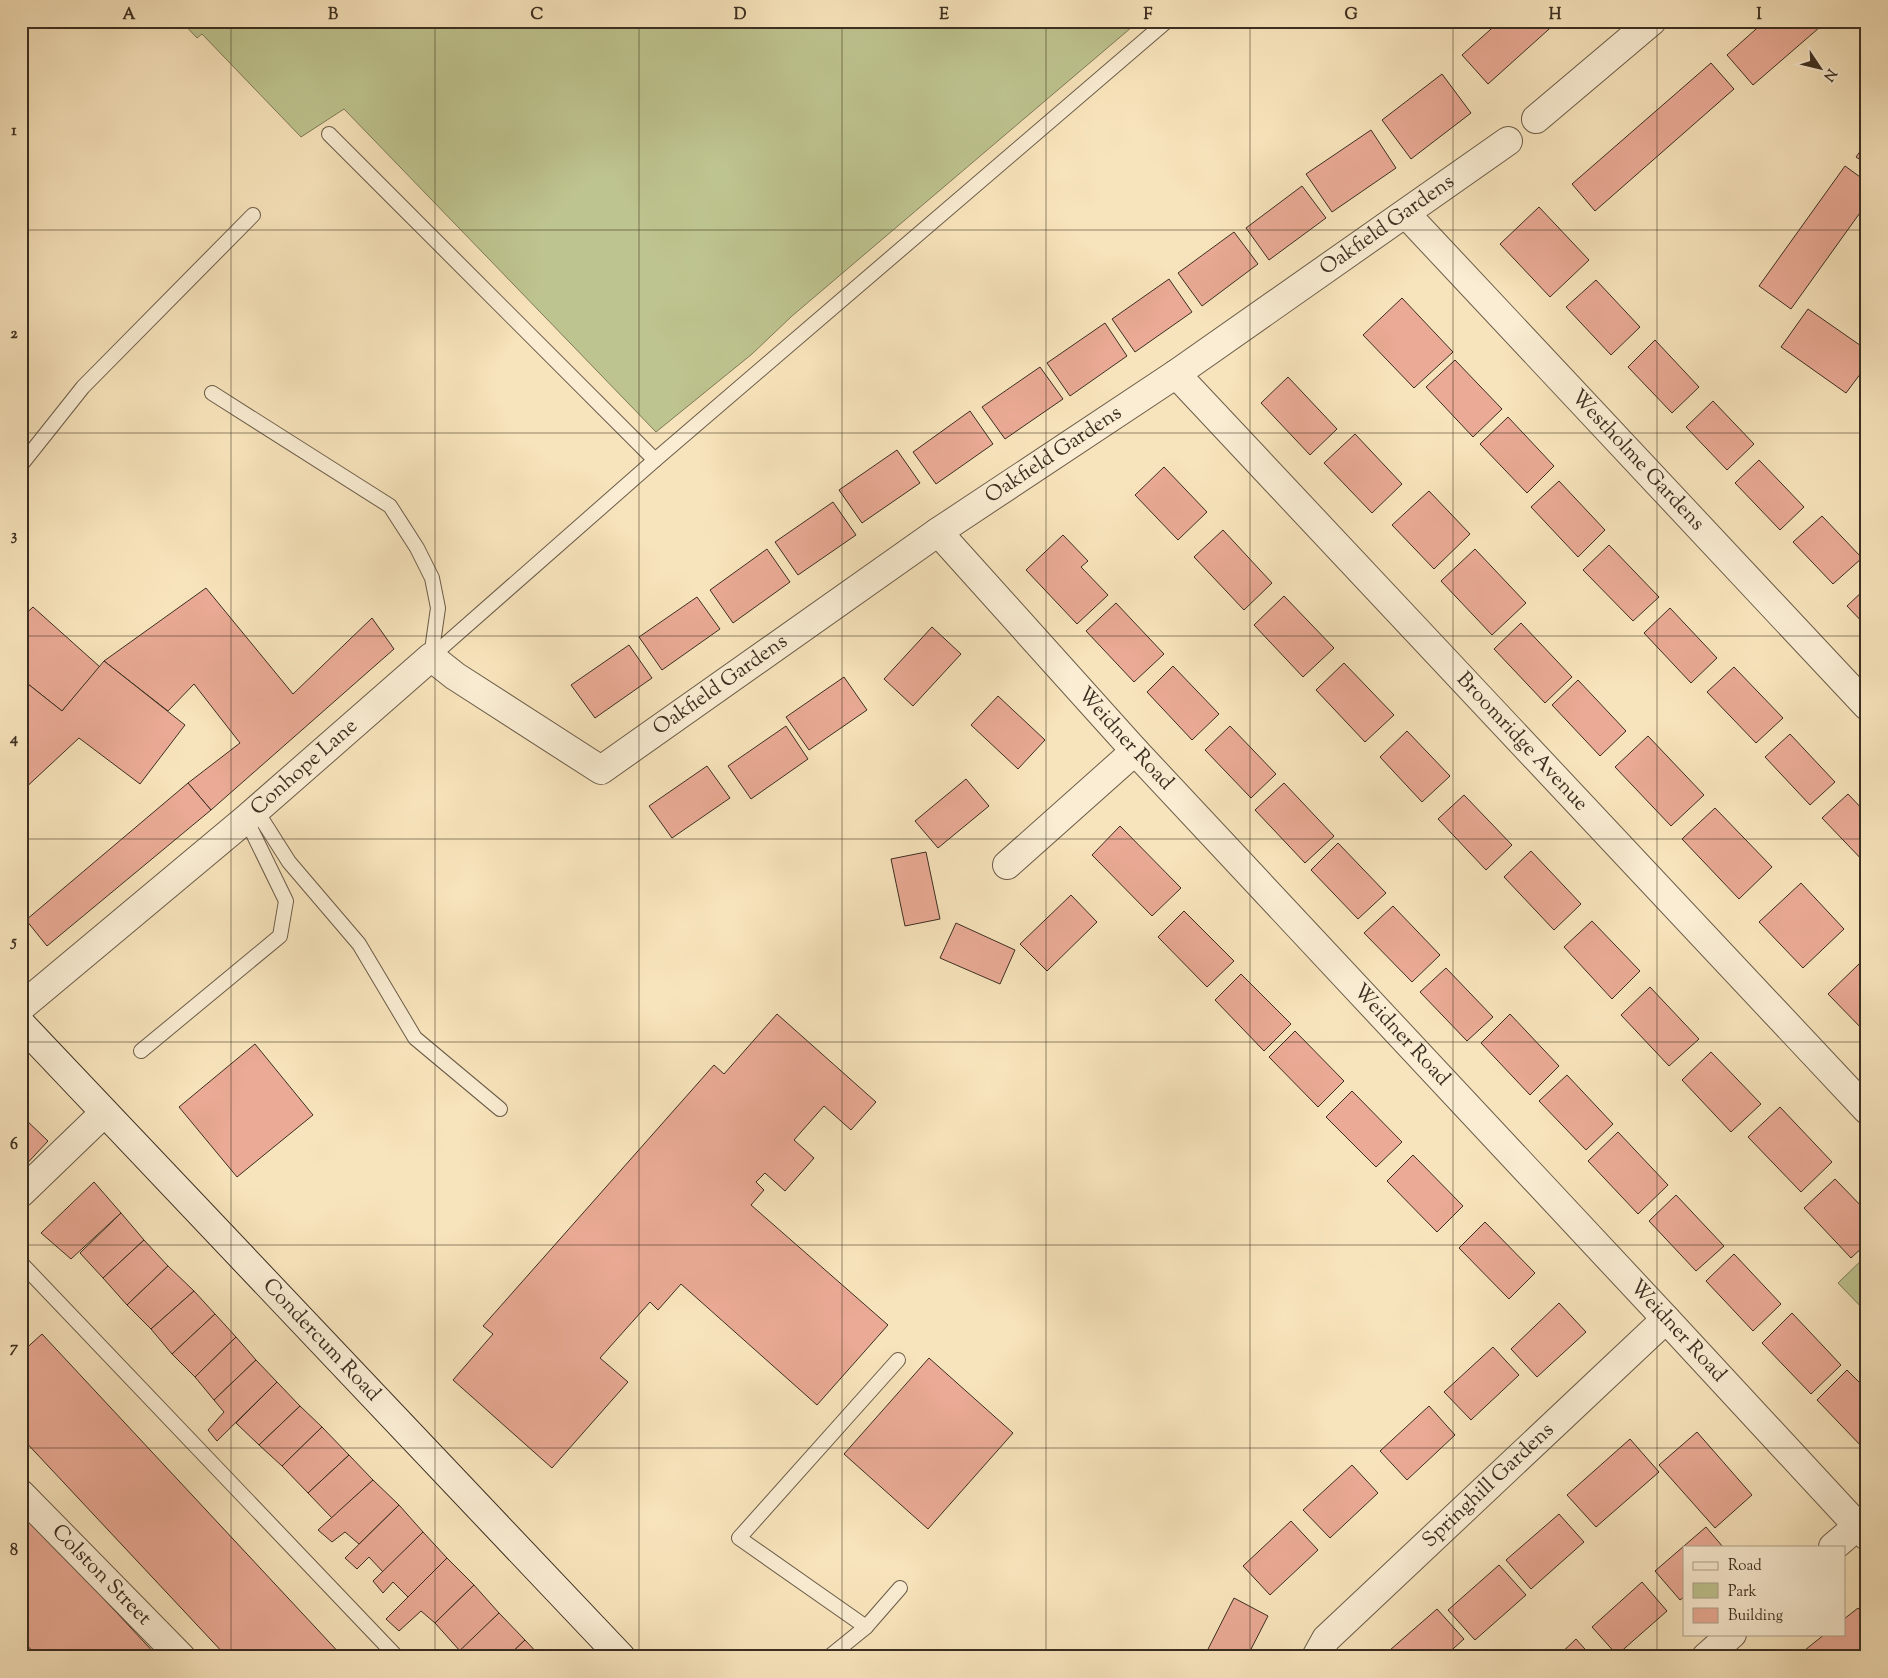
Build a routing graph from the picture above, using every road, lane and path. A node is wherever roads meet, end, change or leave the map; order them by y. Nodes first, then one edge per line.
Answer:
1 (1167, 21) edge
2 (1652, 21) edge
3 (1536, 119) dead end
4 (329, 134) dead end
5 (1508, 141) dead end
6 (1406, 214) junction
7 (253, 215) dead end
8 (1176, 374) junction
9 (212, 393) dead end
10 (655, 460) junction
11 (21, 465) edge
12 (938, 532) junction
13 (432, 658) junction
14 (1867, 706) edge
15 (1135, 751) junction
16 (251, 814) junction
17 (1008, 865) dead end
18 (21, 1006) edge
19 (21, 1024) edge
20 (141, 1051) dead end
21 (500, 1109) dead end
22 (1867, 1110) edge
23 (104, 1113) junction
24 (21, 1192) edge
25 (21, 1263) edge
26 (1666, 1319) junction
27 (898, 1360) dead end
28 (21, 1494) edge
29 (1864, 1527) edge
30 (1835, 1546) edge
31 (900, 1588) dead end
32 (866, 1627) junction
33 (1730, 1636) edge
34 (181, 1657) edge
35 (396, 1657) edge
36 (621, 1657) edge
37 (829, 1657) edge
38 (1316, 1657) edge
39 (1706, 1657) edge

1 - 10 lane
2 - 3 street
4 - 10 lane
5 - 6 street, Oakfield Gardens
6 - 8 street, Oakfield Gardens
6 - 14 street, Westholme Gardens
7 - 11 lane
8 - 12 street, Oakfield Gardens
8 - 22 street, Broomridge Avenue
9 - 13 lane
10 - 13 lane
12 - 13 street, Oakfield Gardens
12 - 15 street, Weidner Road
13 - 16 street, Conhope Lane
15 - 17 street
15 - 26 street, Weidner Road
16 - 18 street, Conhope Lane
16 - 20 lane
16 - 21 lane
19 - 23 street, Condercum Road
23 - 24 street
23 - 36 street, Condercum Road
25 - 35 lane
26 - 29 street, Weidner Road
26 - 38 street, Springhill Gardens
27 - 32 lane
28 - 34 street, Colston Street
29 - 30 street
31 - 32 lane
32 - 37 lane
33 - 39 street

